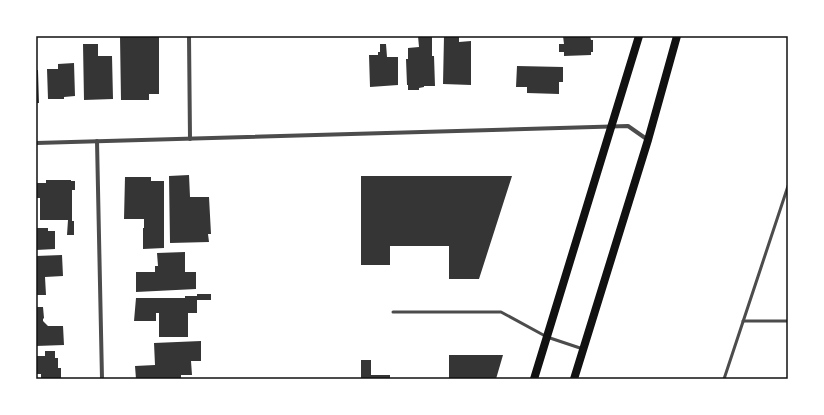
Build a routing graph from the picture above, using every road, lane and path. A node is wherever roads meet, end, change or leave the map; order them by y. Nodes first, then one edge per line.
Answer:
1 (189, 36) edge
2 (639, 36) edge
3 (677, 36) edge
4 (611, 127) junction
5 (190, 139) junction
6 (648, 140) junction
7 (97, 141) junction
8 (36, 143) edge
9 (788, 186) edge
10 (393, 312) dead end
11 (743, 321) junction
12 (788, 321) edge
13 (547, 337) junction
14 (583, 349) junction
15 (102, 379) edge
16 (534, 379) edge
17 (574, 379) edge
18 (724, 379) edge

1 - 5 street
2 - 4 main road
3 - 6 main road
4 - 5 street
4 - 6 street
4 - 13 main road
5 - 7 street
6 - 14 main road
7 - 8 street
7 - 15 street
9 - 11 lane
10 - 13 lane
11 - 12 lane
11 - 18 lane
13 - 14 lane
13 - 16 main road
14 - 17 main road

